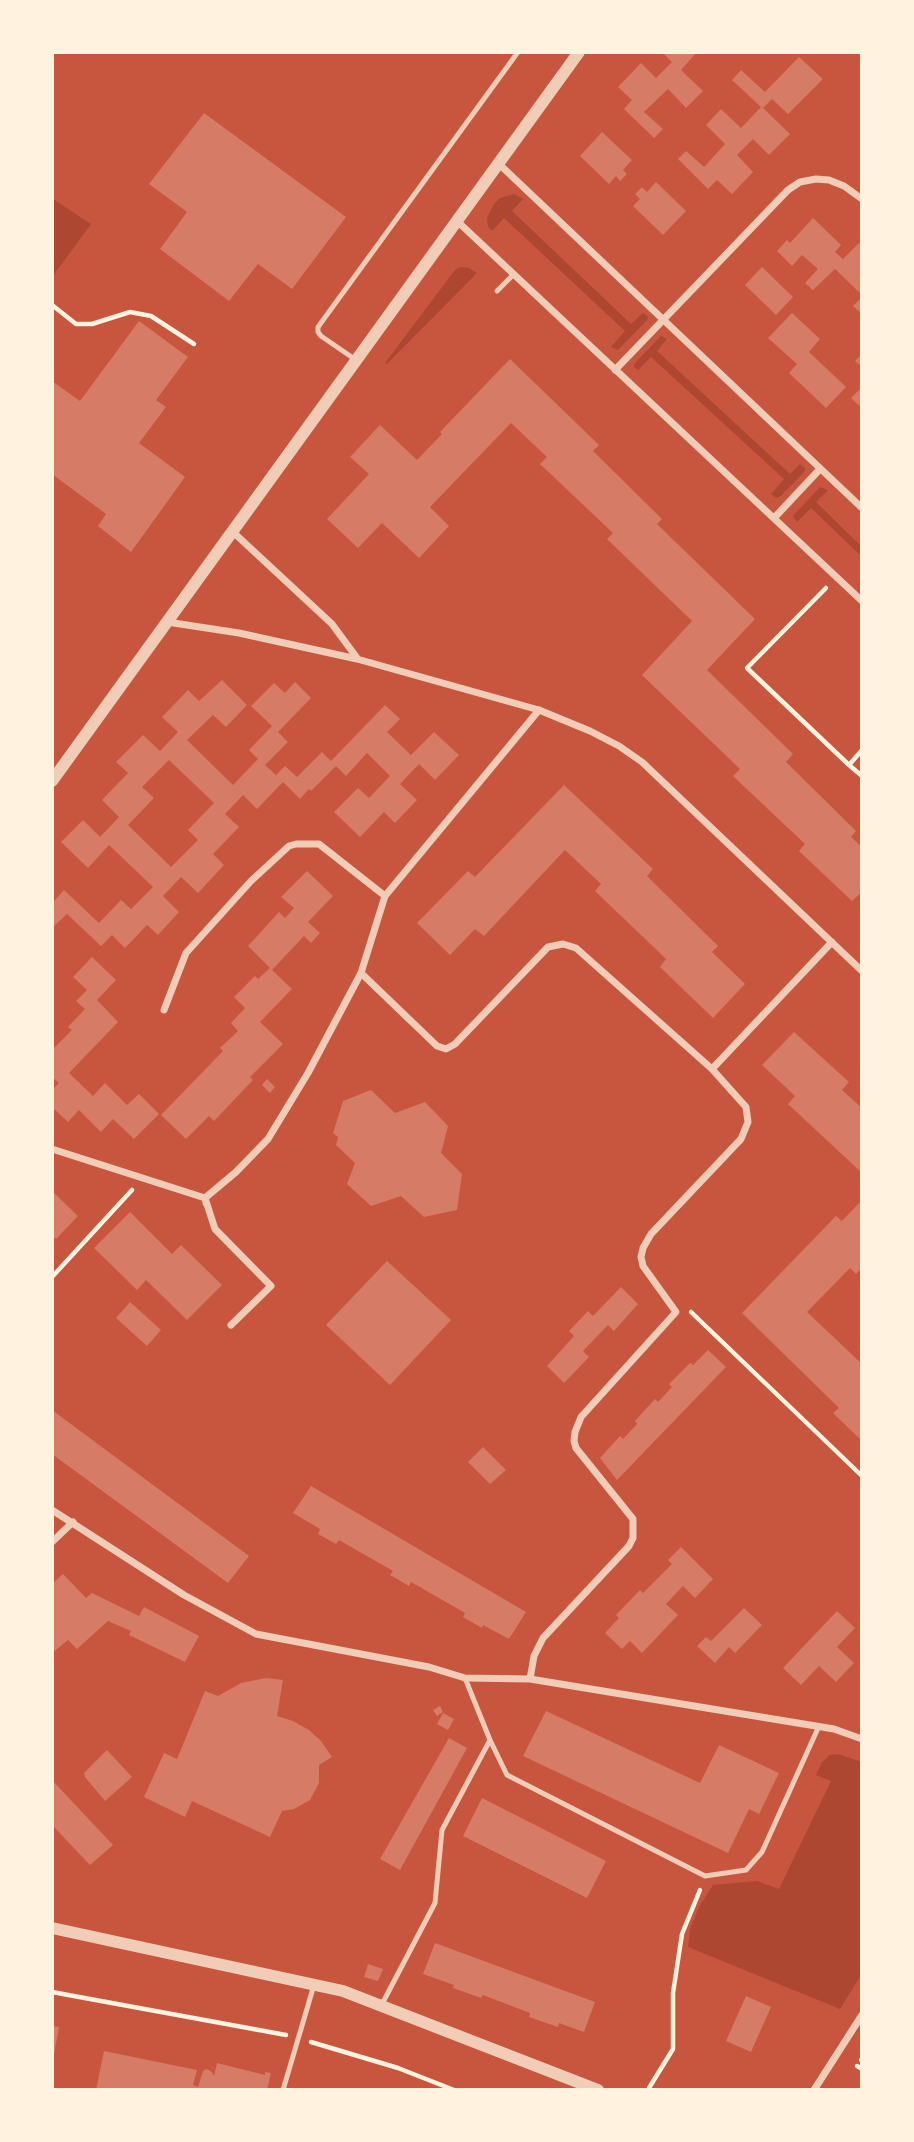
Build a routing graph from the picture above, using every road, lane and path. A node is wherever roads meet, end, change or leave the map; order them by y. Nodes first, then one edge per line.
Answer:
1 (518, 52) edge
2 (579, 52) edge
3 (499, 164) junction
4 (862, 199) edge
5 (457, 221) junction
6 (514, 274) junction
7 (497, 292) dead end
8 (52, 305) edge
9 (662, 319) junction
10 (194, 344) dead end
11 (357, 361) junction
12 (615, 370) junction
13 (820, 469) junction
14 (862, 508) edge
15 (775, 517) junction
16 (233, 532) junction
17 (836, 577) junction
18 (862, 601) edge
19 (167, 622) junction
20 (357, 659) junction
21 (539, 710) junction
22 (862, 750) edge
23 (849, 765) junction
24 (862, 776) edge
25 (52, 780) edge
26 (385, 896) junction
27 (832, 942) junction
28 (862, 971) edge
29 (361, 973) junction
30 (164, 1010) dead end
31 (712, 1069) junction
32 (52, 1149) edge
33 (144, 1179) junction
34 (205, 1201) junction
35 (52, 1277) edge
36 (683, 1304) dead end
37 (232, 1325) dead end
38 (862, 1476) edge
39 (52, 1510) edge
40 (73, 1521) junction
41 (52, 1542) edge
42 (465, 1678) junction
43 (530, 1679) junction
44 (819, 1726) junction
45 (862, 1739) edge
46 (490, 1740) junction
47 (705, 1876) junction
48 (52, 1928) edge
49 (314, 1985) junction
50 (52, 1992) edge
51 (381, 2006) junction
52 (862, 2015) edge
53 (299, 2038) junction
54 (649, 2088) edge
55 (283, 2090) edge
56 (454, 2090) edge
57 (598, 2090) edge
58 (814, 2090) edge

1 - 11 lane
2 - 3 street
3 - 5 street
3 - 9 street
4 - 9 street
5 - 6 street
5 - 11 street
6 - 7 lane
6 - 12 street
8 - 10 path
9 - 12 street
9 - 13 street
11 - 16 street
12 - 15 street
13 - 14 street
13 - 15 street
15 - 17 street
16 - 19 street
16 - 20 street
17 - 18 street
17 - 23 path
19 - 20 street
19 - 25 street
20 - 21 street
21 - 26 street
21 - 27 street
22 - 23 path
23 - 24 path
26 - 29 street
26 - 30 street
27 - 28 street
27 - 31 street
29 - 31 street
29 - 34 street
31 - 43 street
32 - 33 street
33 - 34 street
33 - 35 path
34 - 37 street
36 - 38 path
39 - 40 street
40 - 41 street
40 - 42 street
42 - 43 street
42 - 46 lane
43 - 44 street
44 - 45 street
44 - 47 lane
46 - 47 lane
46 - 51 lane
47 - 54 path
48 - 49 street
49 - 51 street
49 - 53 lane
50 - 53 path
51 - 57 street
52 - 58 street
53 - 55 lane
53 - 56 path

